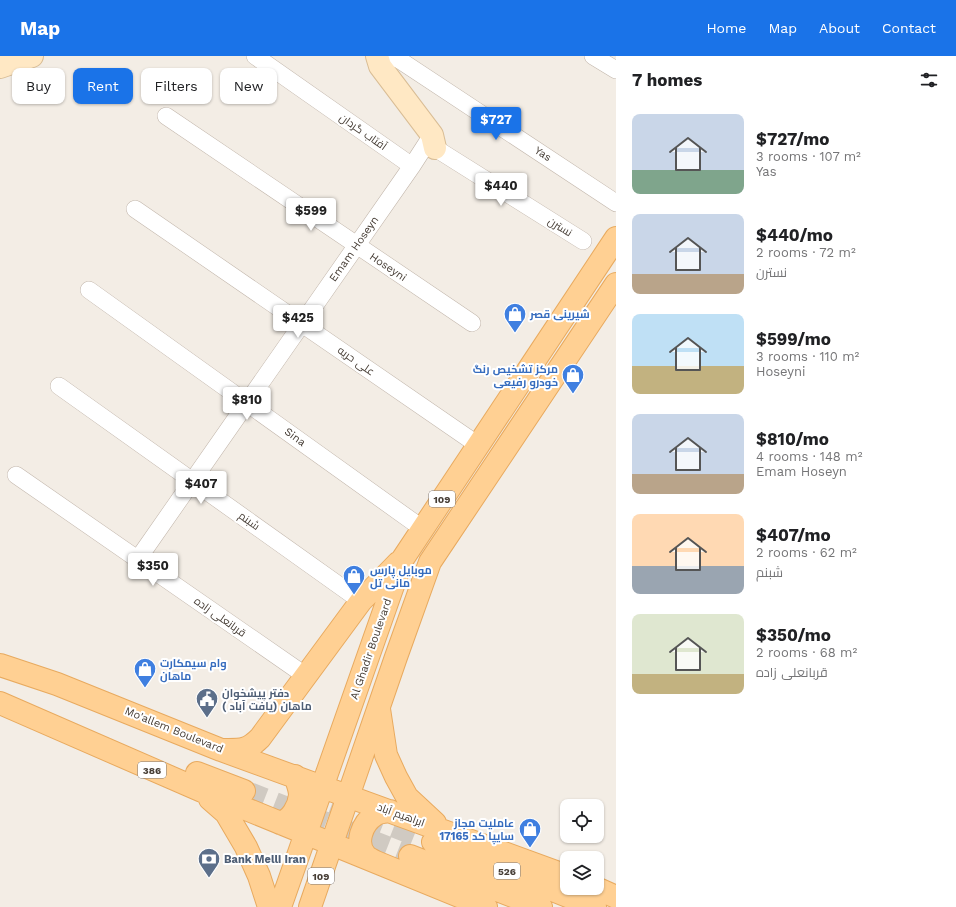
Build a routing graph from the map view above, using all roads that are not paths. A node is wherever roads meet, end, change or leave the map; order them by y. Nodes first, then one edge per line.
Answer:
1 (32, 56) edge
2 (255, 56) edge
3 (377, 56) edge
4 (388, 56) edge
5 (594, 56) edge
6 (0, 67) edge
7 (616, 70) edge
8 (166, 116) dead end
9 (434, 142) junction
10 (412, 166) junction
11 (616, 203) edge
12 (135, 209) dead end
13 (616, 238) edge
14 (583, 242) dead end
15 (357, 246) junction
16 (616, 284) edge
17 (89, 290) dead end
18 (472, 323) dead end
19 (302, 324) junction
20 (59, 386) dead end
21 (247, 403) junction
22 (478, 445) junction
23 (16, 475) dead end
24 (192, 481) junction
25 (423, 529) junction
26 (138, 559) junction
27 (402, 560) junction
28 (361, 601) junction
29 (0, 665) edge
30 (0, 670) edge
31 (306, 676) junction
32 (0, 698) edge
33 (0, 703) edge
34 (379, 706) junction
35 (221, 750) junction
36 (252, 771) tunnel mouth
37 (295, 776) junction
38 (324, 787) junction
39 (202, 791) junction
40 (244, 791) tunnel mouth
41 (348, 796) junction
42 (390, 811) junction
43 (280, 823) junction
44 (442, 829) junction
45 (306, 834) junction
46 (418, 836) tunnel mouth
47 (332, 844) junction
48 (410, 856) tunnel mouth
49 (374, 862) junction
50 (560, 873) edge
51 (604, 892) edge
52 (616, 897) edge
53 (269, 907) edge
54 (280, 907) edge
55 (310, 907) edge
56 (486, 907) edge
57 (541, 907) edge
58 (595, 907) edge

1 - 6 street
2 - 10 street, آفتاب گردان
3 - 9 street
4 - 11 street, Yas
5 - 7 street
8 - 15 street, Hoseyni
9 - 10 street, Emam Hoseyn
9 - 14 street, نسترن
10 - 15 street, Emam Hoseyn
12 - 19 street, علی حریه
13 - 22 main road, Al Ghadir Boulevard / 109
15 - 18 street, Hoseyni
15 - 19 street, Emam Hoseyn
16 - 34 main road, 109
17 - 21 street, Sina
19 - 21 street, Emam Hoseyn
19 - 22 street, علی حریه
20 - 24 street, شبنم
21 - 24 street, Emam Hoseyn
21 - 25 street, Sina
22 - 25 main road, Al Ghadir Boulevard / 109
23 - 26 street, قربانعلی زاده
24 - 26 street, Emam Hoseyn
24 - 28 street, شبنم
25 - 27 main road, Al Ghadir Boulevard / 109
26 - 31 street, قربانعلی زاده
27 - 28 main road
27 - 38 main road, Al Ghadir Boulevard / 109
28 - 31 main road
29 - 35 main road, Mo'allem Boulevard
30 - 36 main road, Mo'allem Boulevard
31 - 35 main road
32 - 40 main road, 386
33 - 39 main road, 386
34 - 41 main road, 109
34 - 44 main road
35 - 37 main road, Mo'allem Boulevard
37 - 38 main road, Mo'allem Boulevard
37 - 43 main road
38 - 41 main road, Mo'allem Boulevard
38 - 45 main road, 109
39 - 43 main road, 386
39 - 53 main road
41 - 42 main road, ابراهیم آباد / 526
41 - 47 main road, 109
42 - 44 main road, ابراهیم آباد / 526
42 - 49 main road
43 - 45 main road, 386
44 - 50 main road, ابراهیم آباد / 526
45 - 47 main road, 386
45 - 54 main road, 109
46 - 58 main road, ابراهیم آباد / 526
47 - 49 main road
47 - 55 main road, 109
48 - 57 main road, 526
49 - 56 main road
51 - 52 main road

